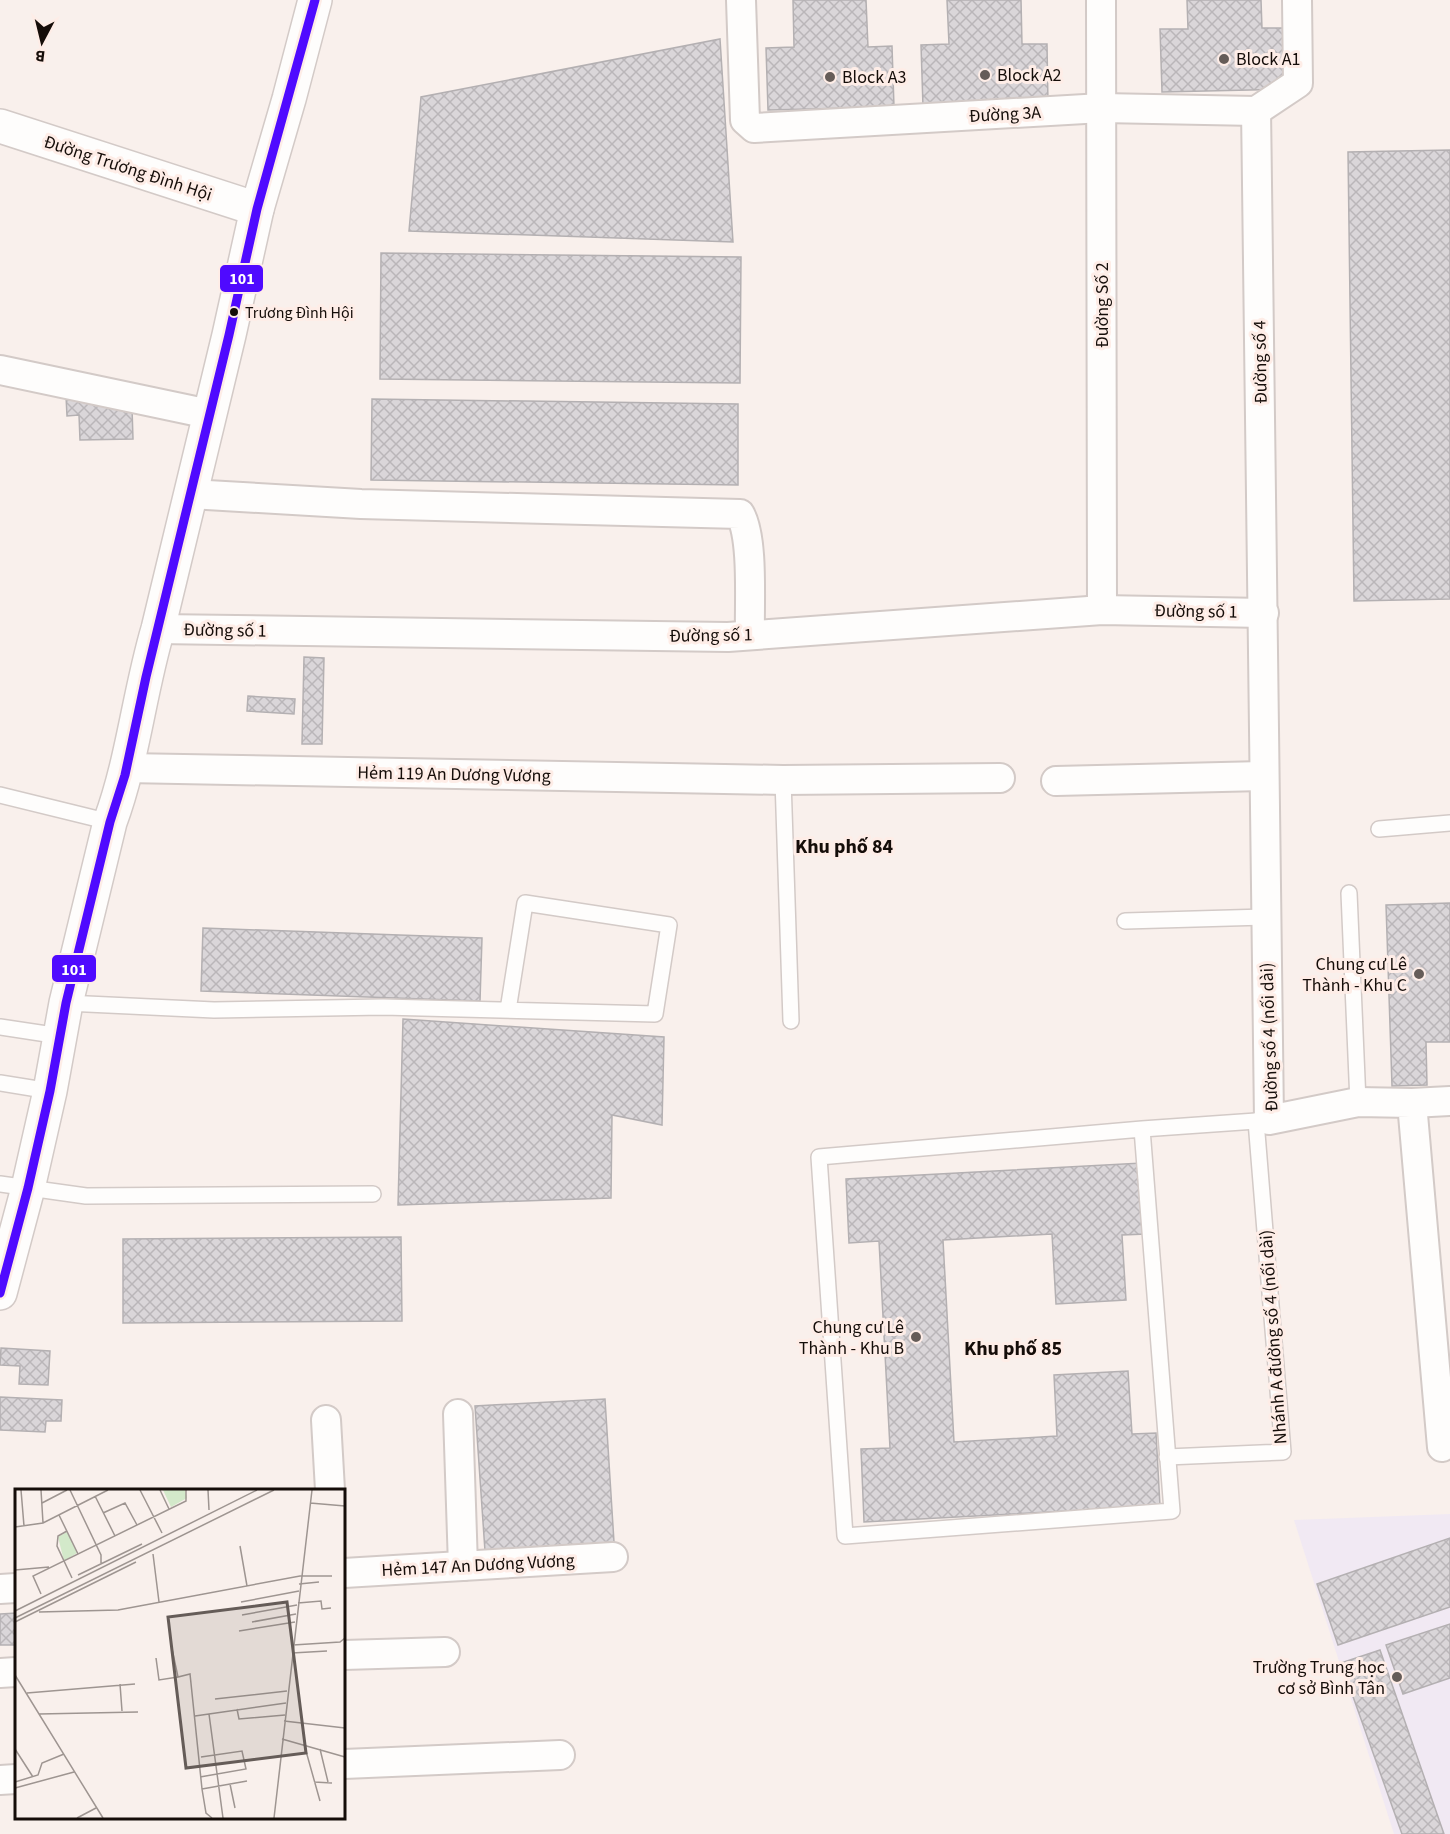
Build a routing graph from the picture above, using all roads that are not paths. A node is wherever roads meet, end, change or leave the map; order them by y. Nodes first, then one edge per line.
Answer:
1 (315, 0) edge
2 (741, 0) edge
3 (1101, 0) edge
4 (1297, 0) edge
5 (1102, 108) junction
6 (1256, 111) junction
7 (0, 122) edge
8 (257, 209) junction
9 (0, 370) edge
10 (209, 414) junction
11 (190, 494) junction
12 (1102, 610) junction
13 (1264, 613) junction
14 (158, 629) junction
15 (750, 635) junction
16 (126, 768) junction
17 (1263, 776) junction
18 (1000, 778) dead end
19 (783, 780) junction
20 (1056, 781) dead end
21 (0, 795) edge
22 (110, 822) junction
23 (1450, 823) edge
24 (1379, 829) dead end
25 (1349, 893) dead end
26 (1265, 917) junction
27 (1125, 921) dead end
28 (66, 1004) junction
29 (508, 1010) junction
30 (791, 1021) dead end
31 (0, 1027) edge
32 (60, 1035) junction
33 (0, 1083) edge
34 (50, 1091) junction
35 (1450, 1101) edge
36 (1358, 1102) junction
37 (1412, 1103) junction
38 (1262, 1120) junction
39 (1142, 1128) junction
40 (14, 1186) edge
41 (373, 1194) dead end
42 (10, 1218) edge
43 (0, 1293) edge
44 (458, 1414) dead end
45 (326, 1420) dead end
46 (1442, 1447) dead end
47 (1167, 1457) junction
48 (330, 1489) edge
49 (614, 1557) dead end
50 (463, 1566) junction
51 (345, 1573) edge
52 (15, 1588) edge
53 (0, 1589) edge
54 (445, 1652) dead end
55 (345, 1655) edge
56 (15, 1672) edge
57 (0, 1673) edge
58 (560, 1755) dead end
59 (345, 1764) edge
60 (15, 1779) edge
61 (0, 1780) edge

1 - 8 main road
2 - 5 street, Đường 3A
3 - 5 street, Đường Số 2
4 - 6 street
5 - 6 street, Đường 3A
5 - 12 street, Đường Số 2
6 - 13 street, Đường số 4
7 - 8 main road, Đường Trương Đình Hội
8 - 10 main road
9 - 10 street
10 - 11 main road
11 - 14 main road
11 - 15 street
12 - 13 street, Đường số 1
12 - 15 street, Đường số 1
13 - 17 street, Đường số 4 (nối dài)
14 - 15 street, Đường số 1
14 - 16 main road
16 - 19 street, Hẻm 119 An Dương Vương
16 - 22 main road
17 - 20 street
17 - 26 street, Đường số 4 (nối dài)
18 - 19 street, Hẻm 119 An Dương Vương
19 - 30 lane
21 - 22 lane
22 - 28 main road
23 - 24 lane
25 - 36 lane
26 - 27 lane
26 - 38 street, Đường số 4 (nối dài)
28 - 29 lane
28 - 32 main road
29 - 29 lane
31 - 32 lane
32 - 34 main road
33 - 34 lane
34 - 40 main road
35 - 37 street, Đường số 4 (nối dài)
36 - 37 street, Đường số 4 (nối dài)
36 - 38 street, Đường số 4 (nối dài)
37 - 46 street
38 - 39 lane
38 - 47 lane, Nhánh A đường số 4 (nối dài)
39 - 47 lane
39 - 47 lane
40 - 41 lane
40 - 42 main road
42 - 43 main road
44 - 50 street
45 - 48 street
49 - 50 street, Hẻm 147 An Dương Vương
50 - 51 street, Hẻm 147 An Dương Vương
52 - 53 street
54 - 55 street
56 - 57 street
58 - 59 street
60 - 61 street

